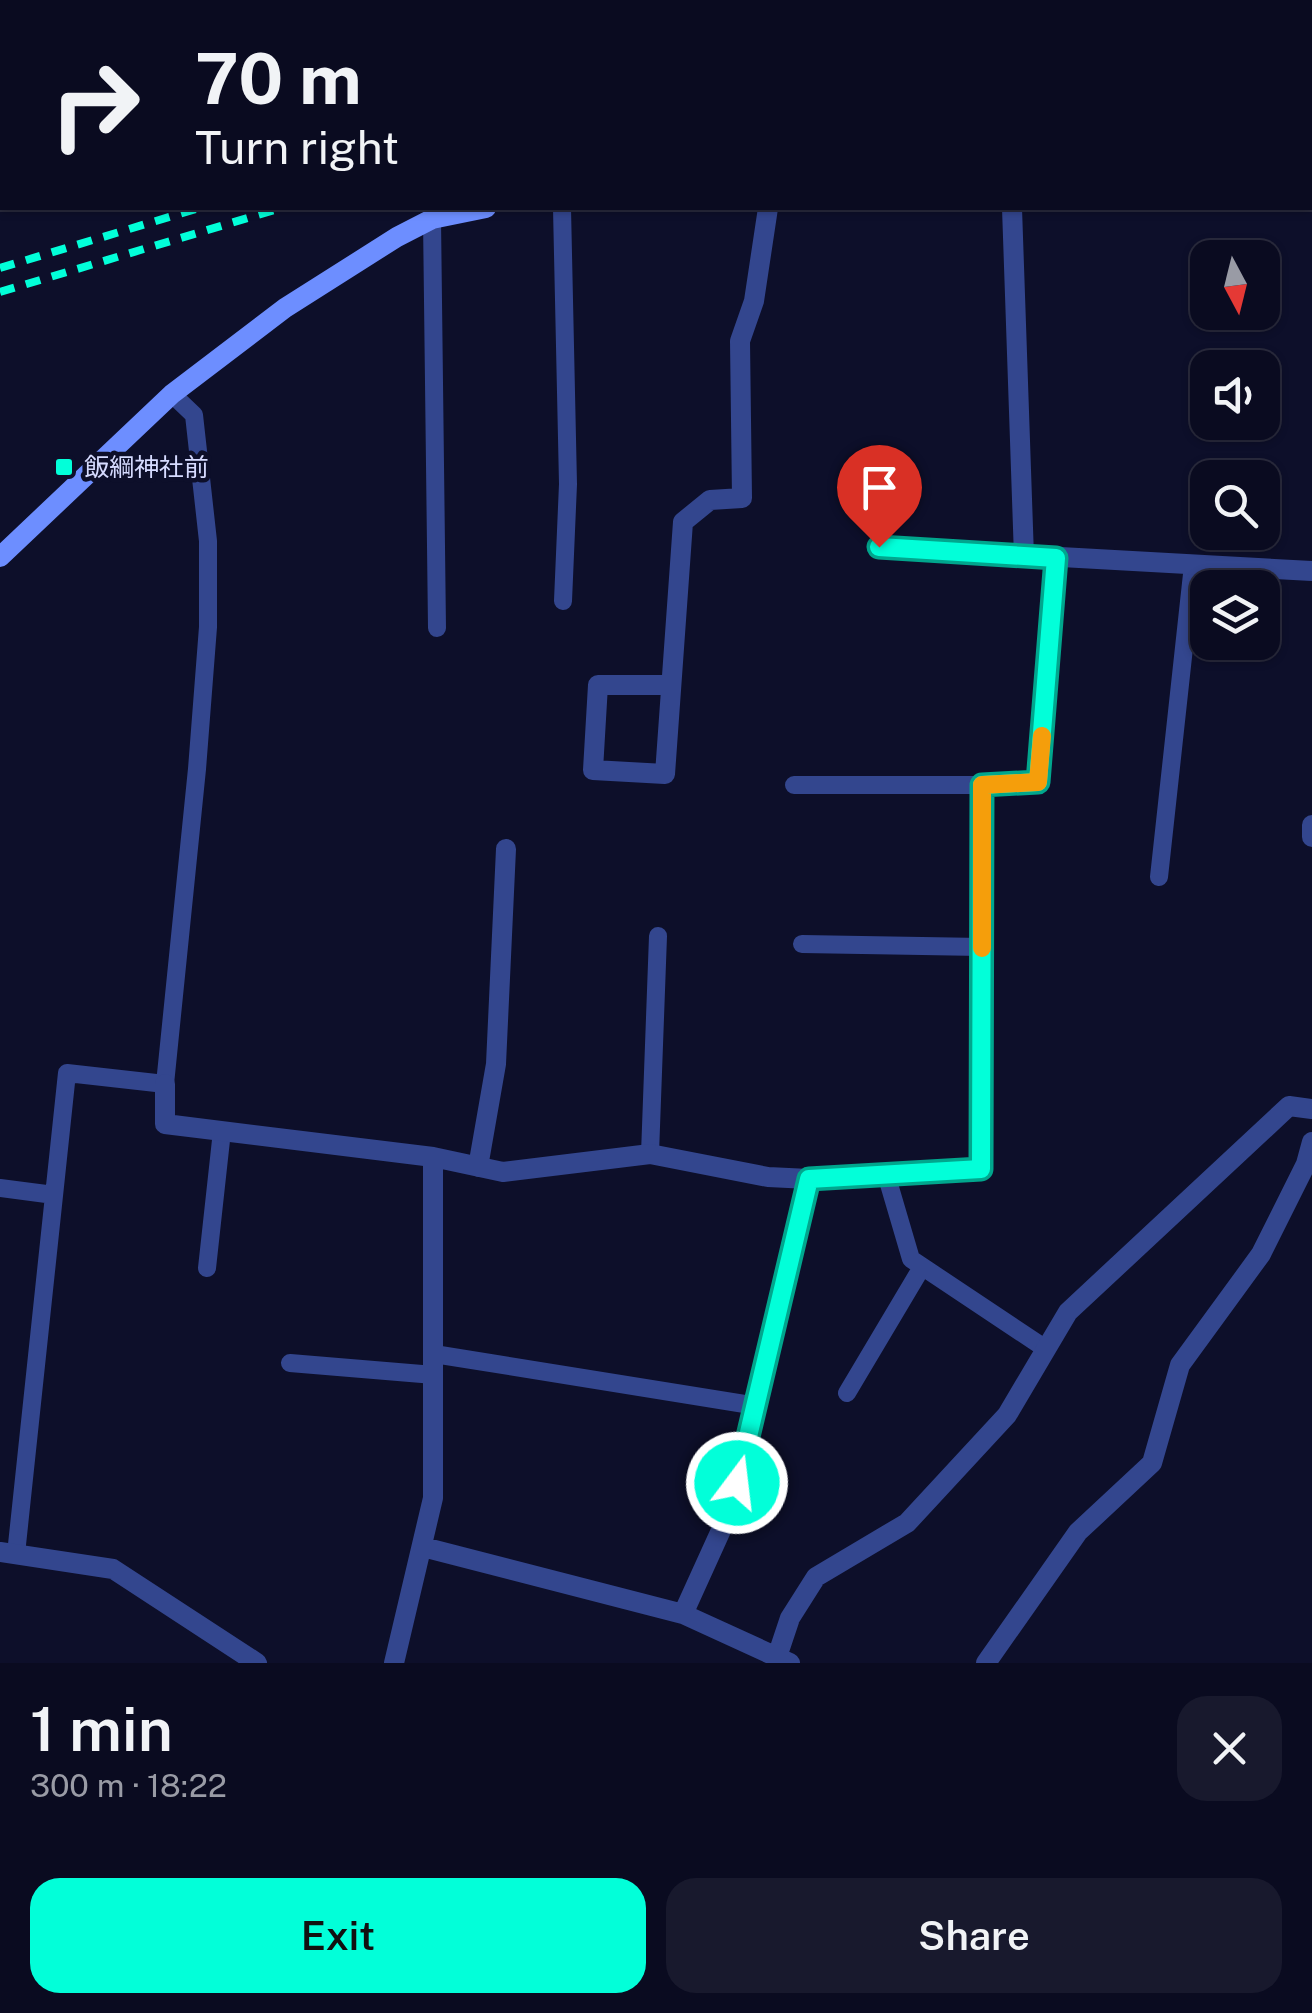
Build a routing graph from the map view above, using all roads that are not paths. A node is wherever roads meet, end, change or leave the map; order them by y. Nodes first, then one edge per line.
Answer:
1 (476, 210) edge
2 (562, 210) edge
3 (768, 210) edge
4 (1012, 210) edge
5 (432, 219) junction
6 (172, 394) junction
7 (879, 547) dead end
8 (0, 557) edge
9 (1024, 557) junction
10 (1056, 558) junction
11 (1193, 565) junction
12 (1312, 571) edge
13 (563, 601) dead end
14 (437, 628) dead end
15 (670, 685) junction
16 (794, 785) dead end
17 (982, 785) junction
18 (1312, 824) edge
19 (1312, 837) edge
20 (506, 849) dead end
21 (1159, 877) dead end
22 (658, 936) dead end
23 (802, 944) dead end
24 (982, 946) junction
25 (165, 1084) junction
26 (1312, 1108) edge
27 (222, 1130) junction
28 (1312, 1142) edge
29 (650, 1154) junction
30 (433, 1157) junction
31 (478, 1167) junction
32 (886, 1174) junction
33 (809, 1179) junction
34 (0, 1188) edge
35 (54, 1196) junction
36 (922, 1266) junction
37 (207, 1268) dead end
38 (1046, 1349) junction
39 (290, 1362) dead end
40 (434, 1365) junction
41 (847, 1393) dead end
42 (758, 1406) junction
43 (423, 1547) junction
44 (8, 1553) edge
45 (683, 1614) junction
46 (780, 1662) edge
47 (257, 1663) edge
48 (394, 1663) edge
49 (986, 1663) edge

1 - 5 street
2 - 13 lane
3 - 15 street
4 - 9 street
5 - 6 street
5 - 14 lane
6 - 8 street
6 - 25 lane
7 - 9 street
9 - 10 street
10 - 11 street
10 - 17 street
11 - 12 street
11 - 21 lane
15 - 15 street
16 - 17 lane
17 - 24 street
18 - 19 street
20 - 31 street
22 - 29 lane
23 - 24 lane
24 - 32 street
25 - 27 street
25 - 35 lane
26 - 38 street
27 - 30 street
27 - 37 lane
28 - 49 street
29 - 31 street
29 - 33 street
30 - 31 street
30 - 40 street
32 - 33 street
32 - 36 lane
33 - 42 street
34 - 35 lane
35 - 44 lane
36 - 38 lane
36 - 41 lane
38 - 46 street
39 - 40 lane
40 - 42 lane
40 - 43 street
42 - 45 street
43 - 45 street
43 - 48 street
44 - 47 street
45 - 46 street

